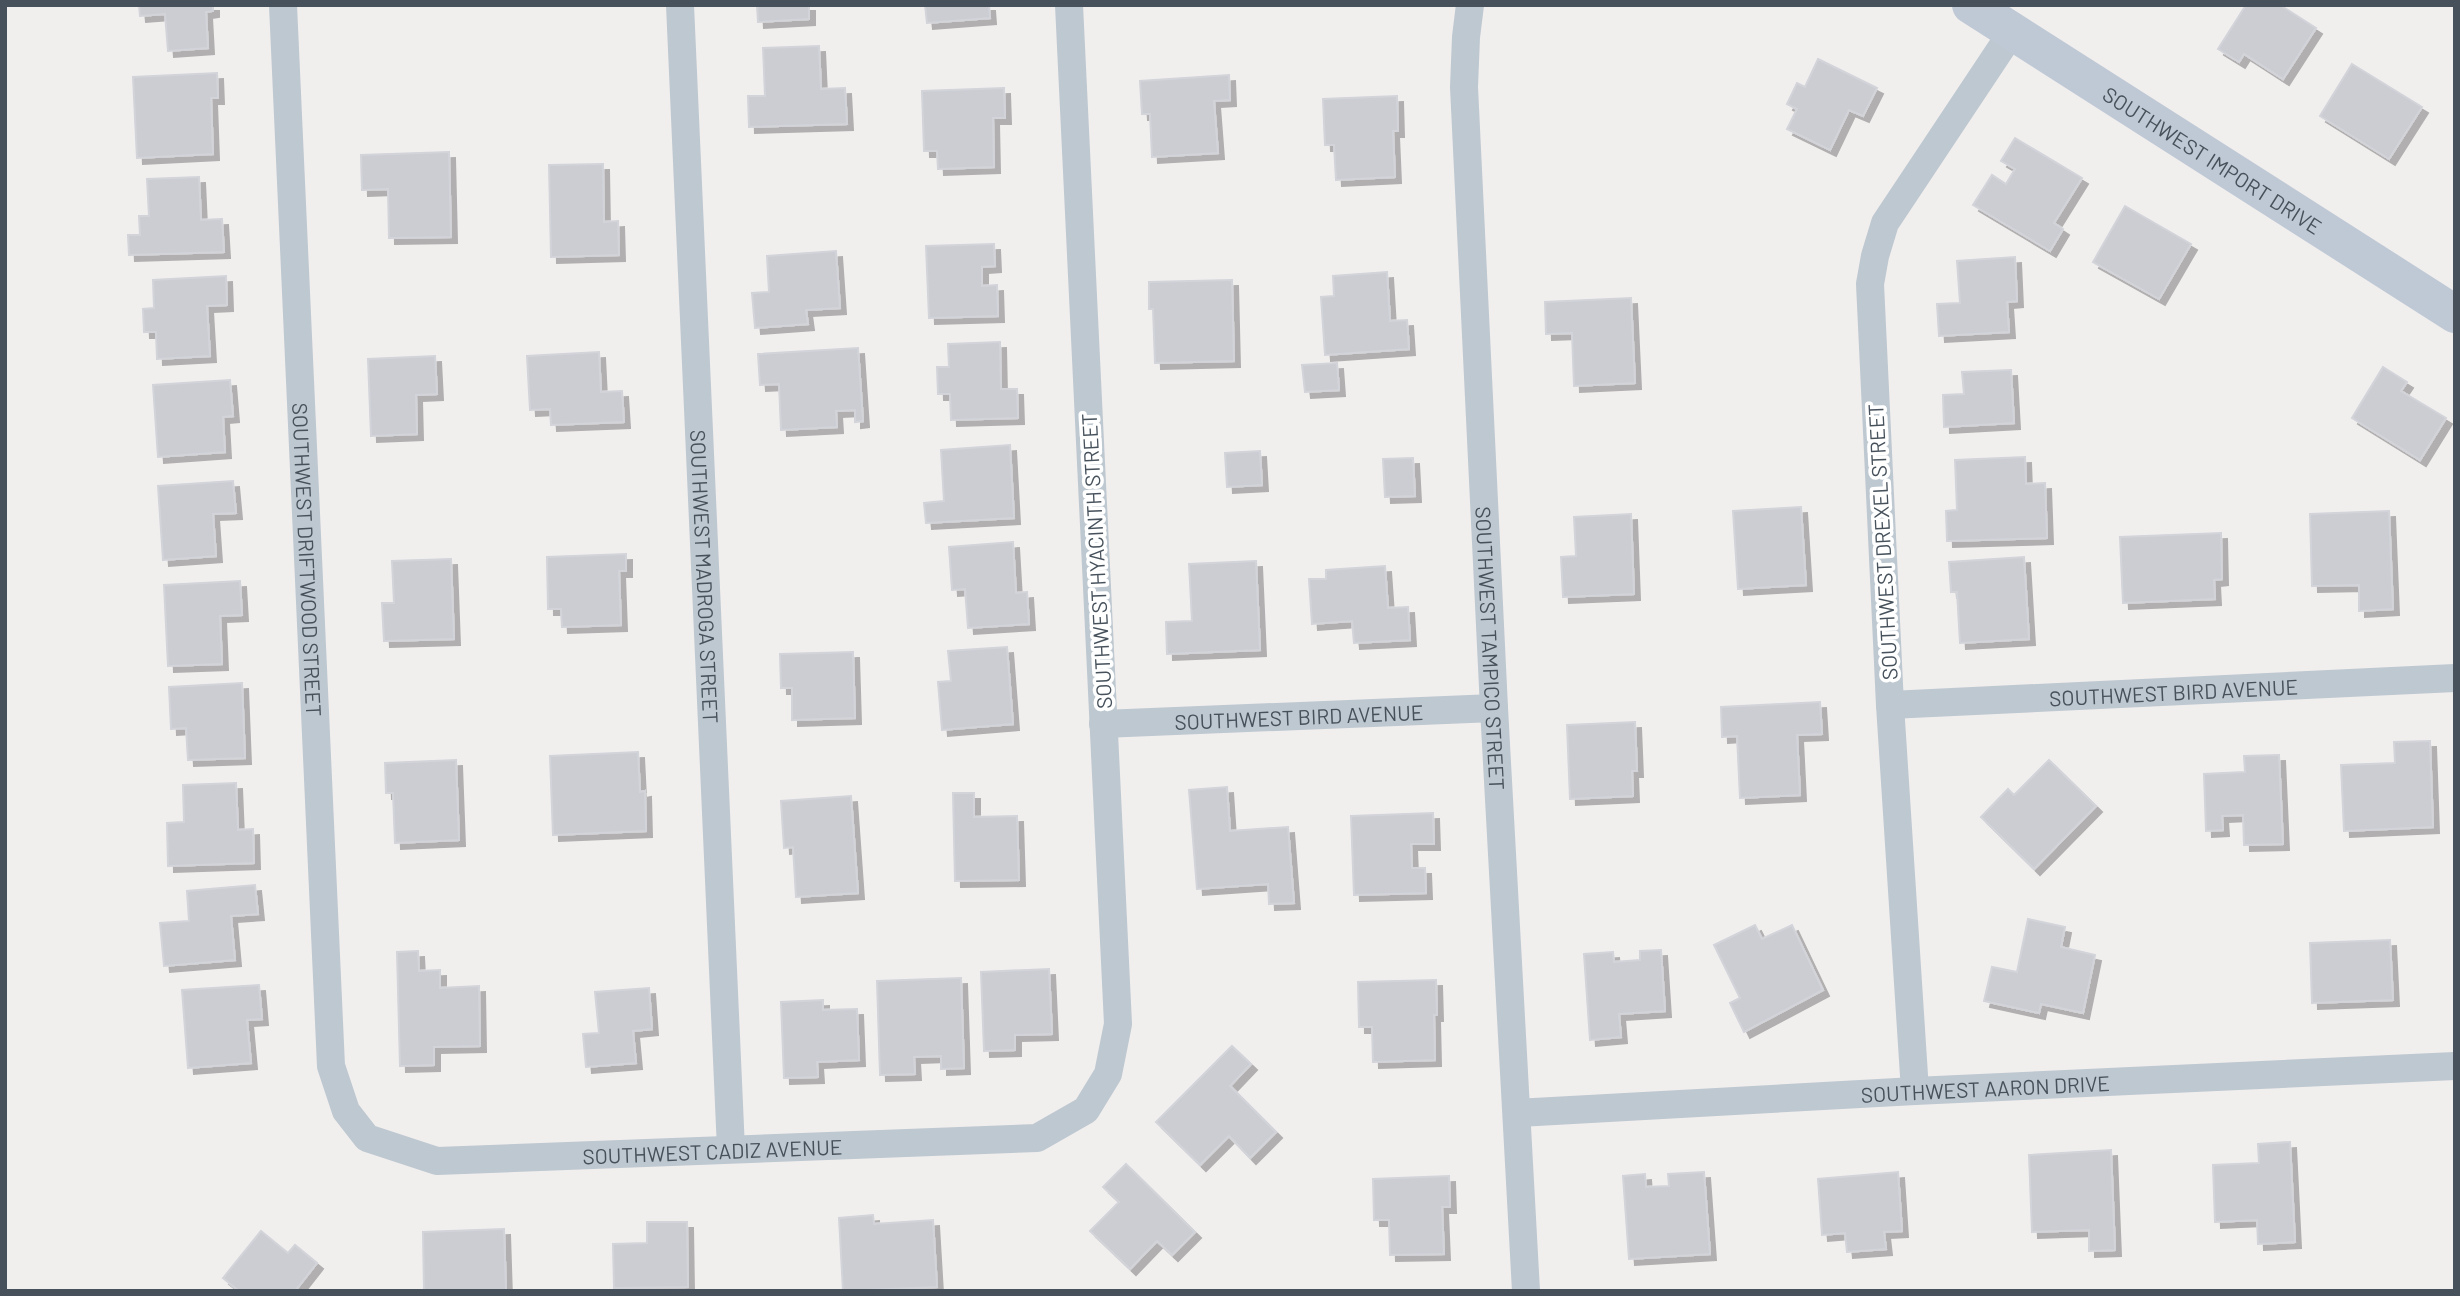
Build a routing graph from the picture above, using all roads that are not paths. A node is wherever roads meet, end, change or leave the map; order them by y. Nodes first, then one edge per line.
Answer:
1 (283, 5) edge
2 (680, 5) edge
3 (1069, 5) edge
4 (1470, 5) edge
5 (1971, 5) edge
6 (2012, 32) junction
7 (2455, 314) edge
8 (2455, 678) edge
9 (1890, 705) junction
10 (1494, 708) junction
11 (1103, 724) junction
12 (2455, 1066) edge
13 (1915, 1091) junction
14 (1086, 1110) joint
15 (346, 1111) joint
16 (1517, 1113) junction
17 (731, 1149) junction
18 (1526, 1291) edge

1 - 15 street, SOUTHWEST DRIFTWOOD STREET
2 - 17 street, SOUTHWEST MADROGA STREET
3 - 11 street, SOUTHWEST HYACINTH STREET
4 - 10 street, SOUTHWEST TAMPICO STREET
5 - 6 street, SOUTHWEST IMPORT DRIVE
6 - 7 street, SOUTHWEST IMPORT DRIVE
6 - 9 street, SOUTHWEST DREXEL STREET
8 - 9 street, SOUTHWEST BIRD AVENUE
9 - 13 street, SOUTHWEST DREXEL STREET
10 - 11 street, SOUTHWEST BIRD AVENUE
10 - 16 street, SOUTHWEST TAMPICO STREET
11 - 14 street, SOUTHWEST HYACINTH STREET
12 - 13 street, SOUTHWEST AARON DRIVE
13 - 16 street, SOUTHWEST AARON DRIVE
14 - 17 street, SOUTHWEST CADIZ AVENUE
15 - 17 street, SOUTHWEST CADIZ AVENUE
16 - 18 street, SOUTHWEST TAMPICO STREET

